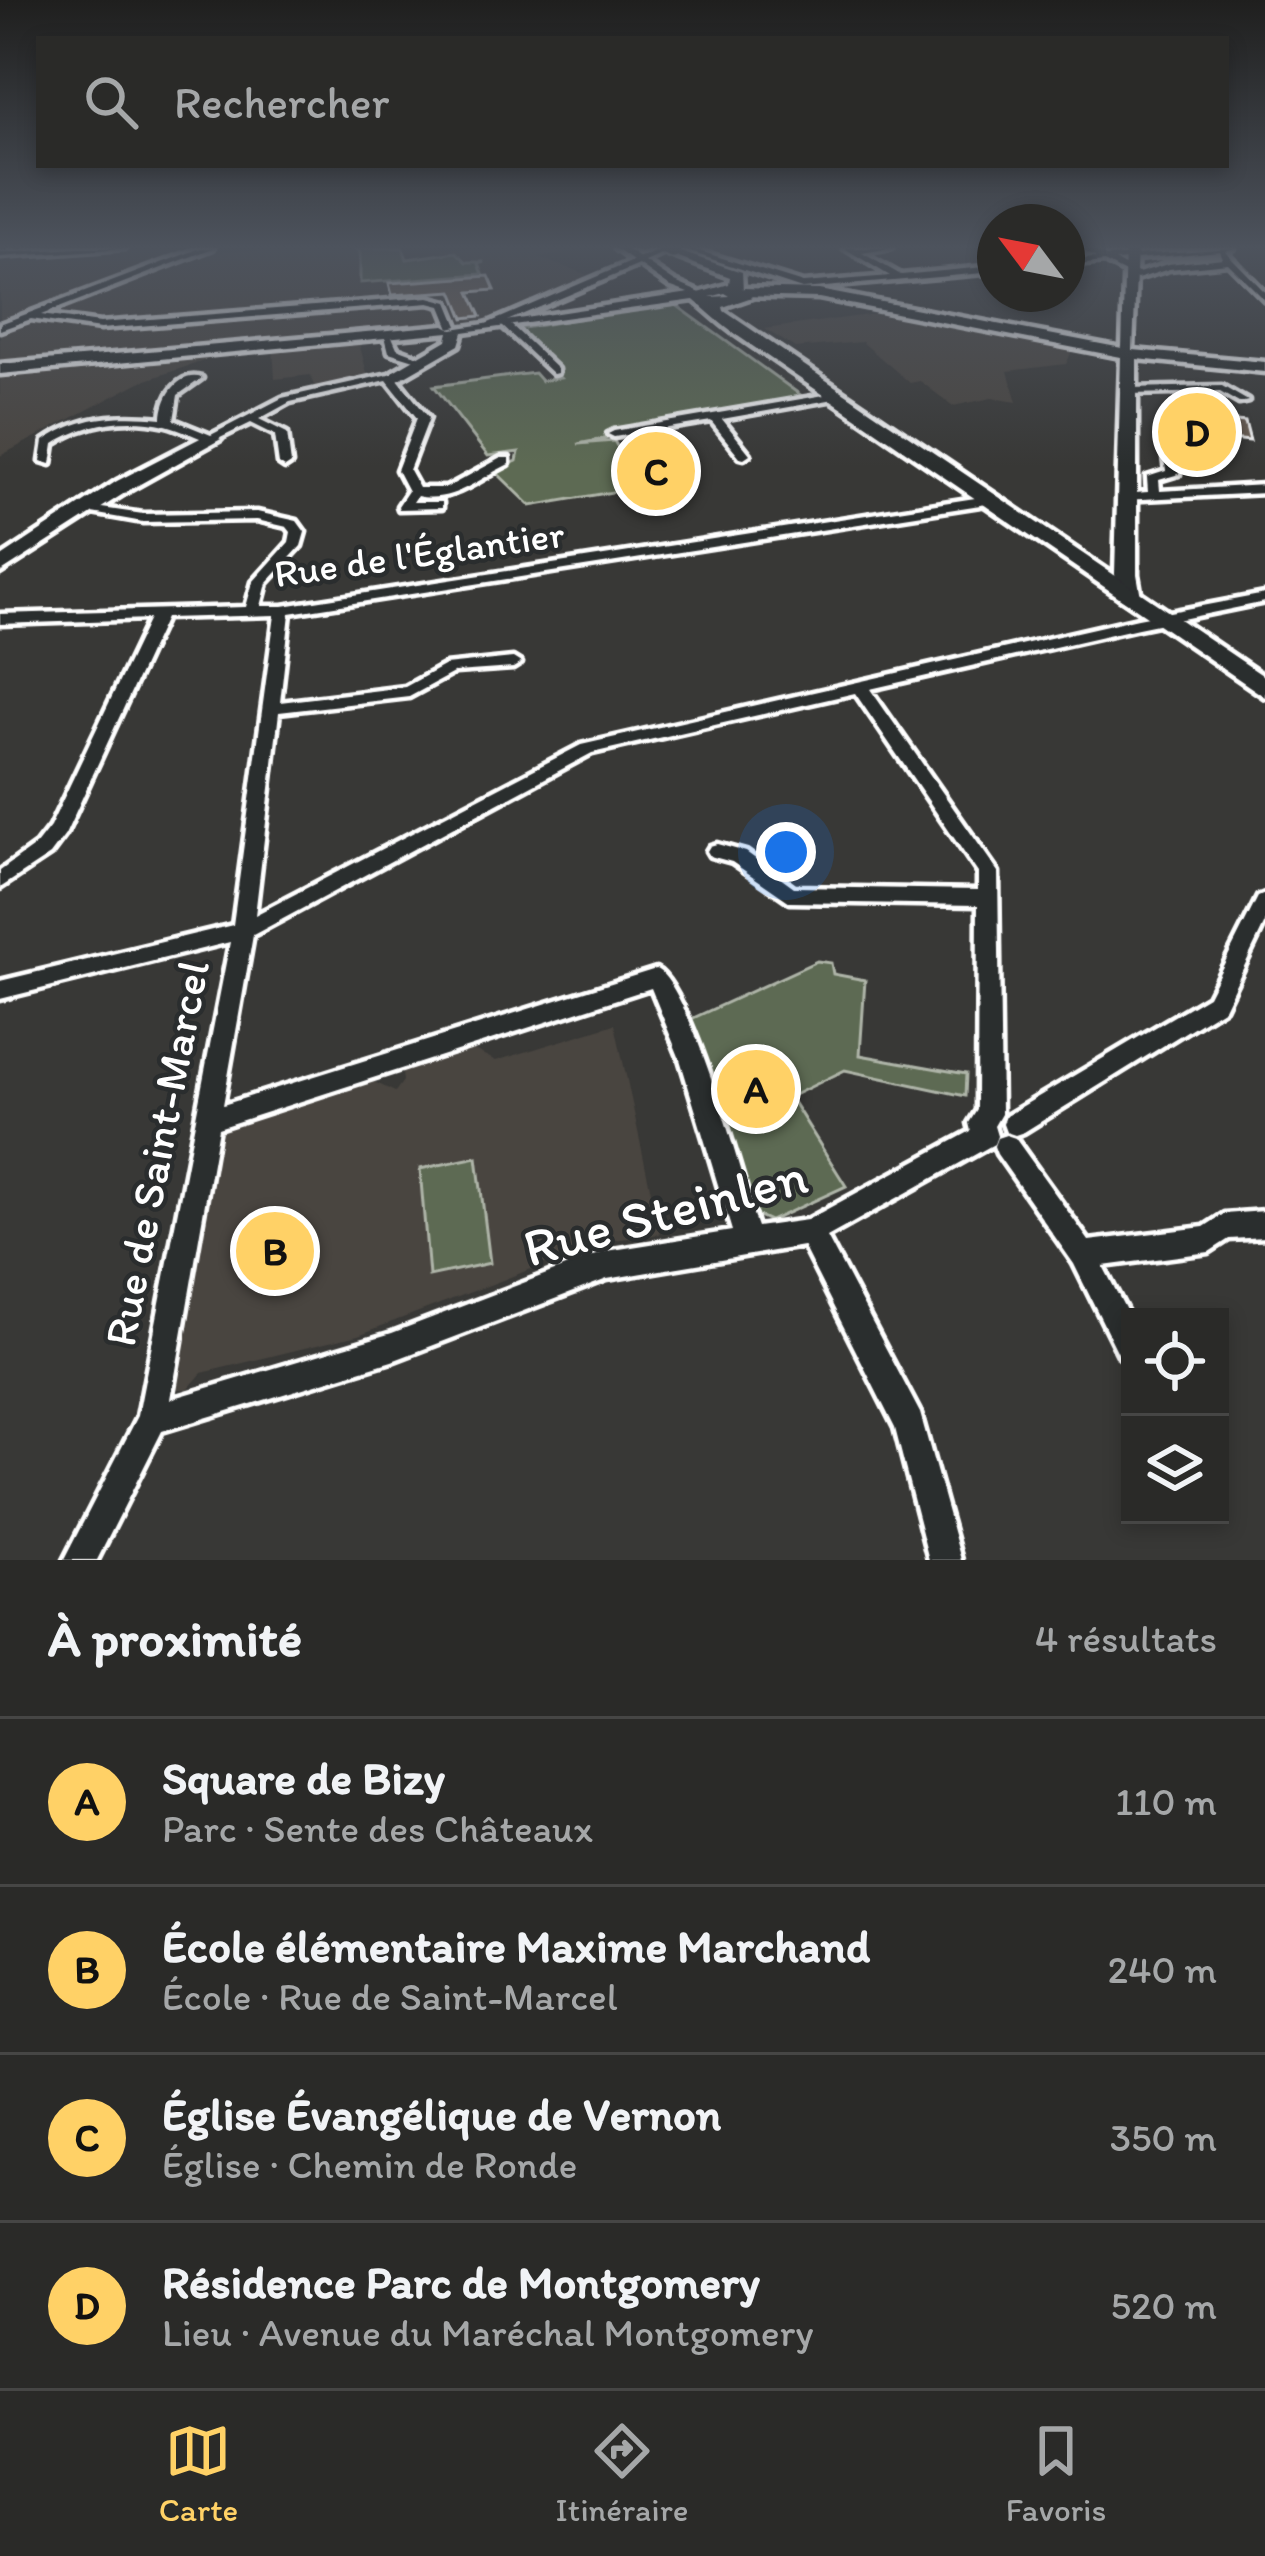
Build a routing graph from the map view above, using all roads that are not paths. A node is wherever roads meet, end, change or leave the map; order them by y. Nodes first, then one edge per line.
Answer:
1 (65, 321) edge
2 (170, 321) edge
3 (451, 321) edge
4 (506, 321) edge
5 (727, 321) edge
6 (956, 321) edge
7 (1129, 321) edge
8 (499, 322) junction
9 (454, 328) junction
10 (387, 334) junction
11 (1129, 351) junction
12 (424, 360) junction
13 (1265, 368) edge
14 (0, 369) edge
15 (553, 371) dead end
16 (394, 377) junction
17 (197, 378) dead end
18 (1128, 392) junction
19 (836, 396) junction
20 (1243, 401) dead end
21 (715, 418) junction
22 (251, 419) junction
23 (168, 422) junction
24 (614, 434) dead end
25 (212, 439) junction
26 (744, 454) dead end
27 (1170, 457) dead end
28 (47, 461) dead end
29 (505, 461) dead end
30 (285, 464) dead end
31 (1265, 489) edge
32 (414, 491) junction
33 (1154, 495) junction
34 (1127, 497) junction
35 (988, 500) junction
36 (437, 505) dead end
37 (86, 508) junction
38 (0, 567) edge
39 (1120, 584) junction
40 (1265, 598) edge
41 (254, 609) junction
42 (283, 610) junction
43 (159, 614) junction
44 (1161, 618) junction
45 (0, 619) edge
46 (513, 662) dead end
47 (859, 686) junction
48 (1265, 689) edge
49 (272, 708) junction
50 (717, 850) dead end
51 (0, 881) edge
52 (988, 898) junction
53 (1265, 902) edge
54 (243, 931) junction
55 (0, 990) edge
56 (210, 1120) junction
57 (999, 1130) junction
58 (1265, 1224) edge
59 (810, 1232) junction
60 (749, 1244) junction
61 (1083, 1256) junction
62 (1121, 1330) edge
63 (152, 1419) junction
64 (80, 1560) edge
65 (945, 1560) edge

1 - 2 street
3 - 9 street
4 - 8 main road
5 - 19 main road
6 - 11 main road
7 - 11 main road
8 - 9 main road
8 - 15 street
9 - 10 main road
9 - 12 main road
10 - 12 street
10 - 14 main road
11 - 13 main road
11 - 18 main road
12 - 16 main road
16 - 22 street
16 - 32 street
17 - 23 street
18 - 20 street
18 - 34 main road
19 - 21 street
19 - 35 main road
21 - 24 street
21 - 26 street
22 - 25 street
22 - 30 street
23 - 25 street
23 - 28 street
25 - 37 main road
27 - 33 street
29 - 32 street
31 - 33 street
32 - 36 street
33 - 34 street
34 - 39 main road
35 - 39 main road
35 - 42 street, Rue de l'Églantier
37 - 38 main road
37 - 41 street
39 - 44 main road
40 - 44 street, Rue de Saint-Marcel
41 - 42 street, Rue de l'Églantier
41 - 43 street, Rue de l'Églantier
42 - 49 street
43 - 45 street, Rue de l'Églantier
43 - 51 street
44 - 47 street, Rue de Saint-Marcel
44 - 48 main road
46 - 49 street
47 - 52 street
47 - 54 street, Rue de Saint-Marcel
49 - 54 street
50 - 52 street
52 - 57 street
53 - 57 street, Rue Steinlen
54 - 55 street
54 - 56 street, Rue de Saint-Marcel
56 - 60 street
56 - 63 street, Rue de Saint-Marcel
57 - 59 street, Rue Steinlen
57 - 61 street
58 - 61 street
59 - 60 street, Rue Steinlen
59 - 65 street
60 - 63 street, Rue Steinlen
61 - 62 street
63 - 64 street, Rue de Saint-Marcel

